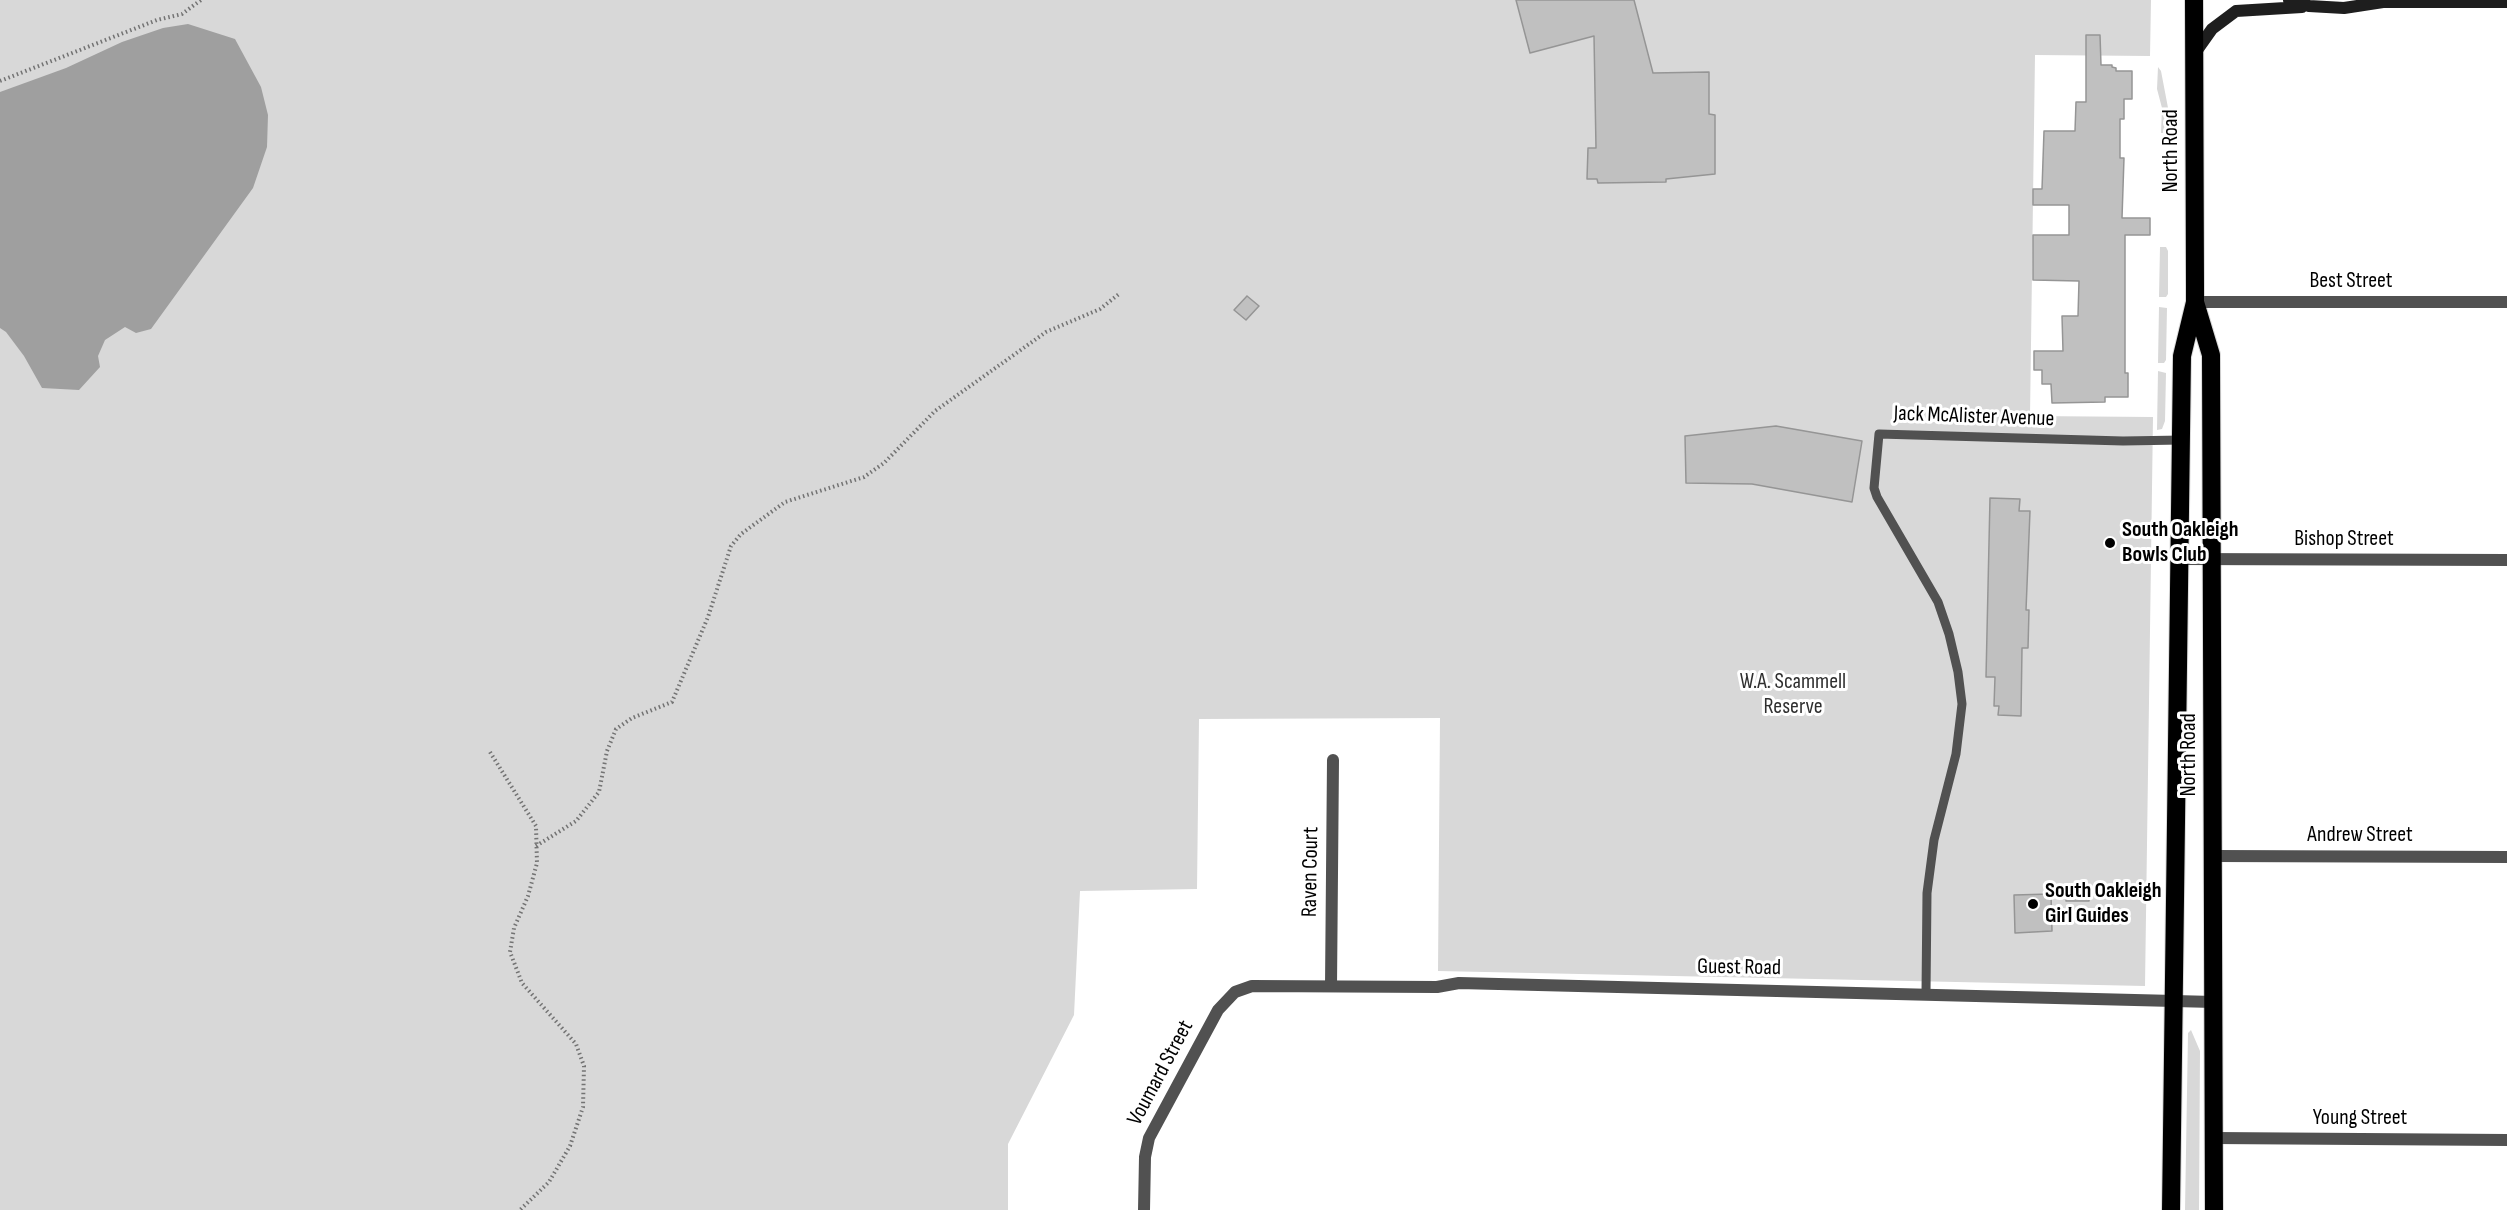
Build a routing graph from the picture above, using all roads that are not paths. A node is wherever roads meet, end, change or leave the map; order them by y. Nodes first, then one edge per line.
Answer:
1 (2194, 0) edge
2 (2289, 0) edge
3 (2379, 1) edge
4 (2507, 2) edge
5 (2309, 6) junction
6 (2194, 54) junction
7 (2195, 302) junction
8 (2507, 302) edge
9 (2182, 440) junction
10 (2181, 559) junction
11 (2212, 559) junction
12 (2507, 560) edge
13 (1334, 760) dead end
14 (2214, 856) junction
15 (2507, 857) edge
16 (1263, 985) joint
17 (1331, 986) junction
18 (1926, 993) junction
19 (2173, 1001) junction
20 (2214, 1002) junction
21 (2214, 1138) junction
22 (2507, 1140) edge
23 (1144, 1210) edge
24 (2171, 1210) edge
25 (2214, 1210) edge

1 - 6 highway, North Road
2 - 5 street
3 - 4 street
3 - 5 street
5 - 6 street
6 - 7 highway, North Road
7 - 8 street, Best Street
7 - 9 highway, North Road
7 - 11 highway, North Road
9 - 10 highway, North Road
9 - 18 lane, Jack McAlister Avenue
10 - 11 street, Bishop Street
10 - 19 highway, North Road
11 - 12 street, Bishop Street
11 - 14 highway, North Road
13 - 17 street, Raven Court
14 - 15 street, Andrew Street
14 - 20 highway, North Road
16 - 17 street, Guest Road
16 - 23 street, Voumard Street
17 - 18 street, Guest Road
18 - 19 street, Guest Road
19 - 20 street, Guest Road
19 - 24 highway, North Road
20 - 21 highway, North Road
21 - 22 street, Young Street
21 - 25 highway, North Road

